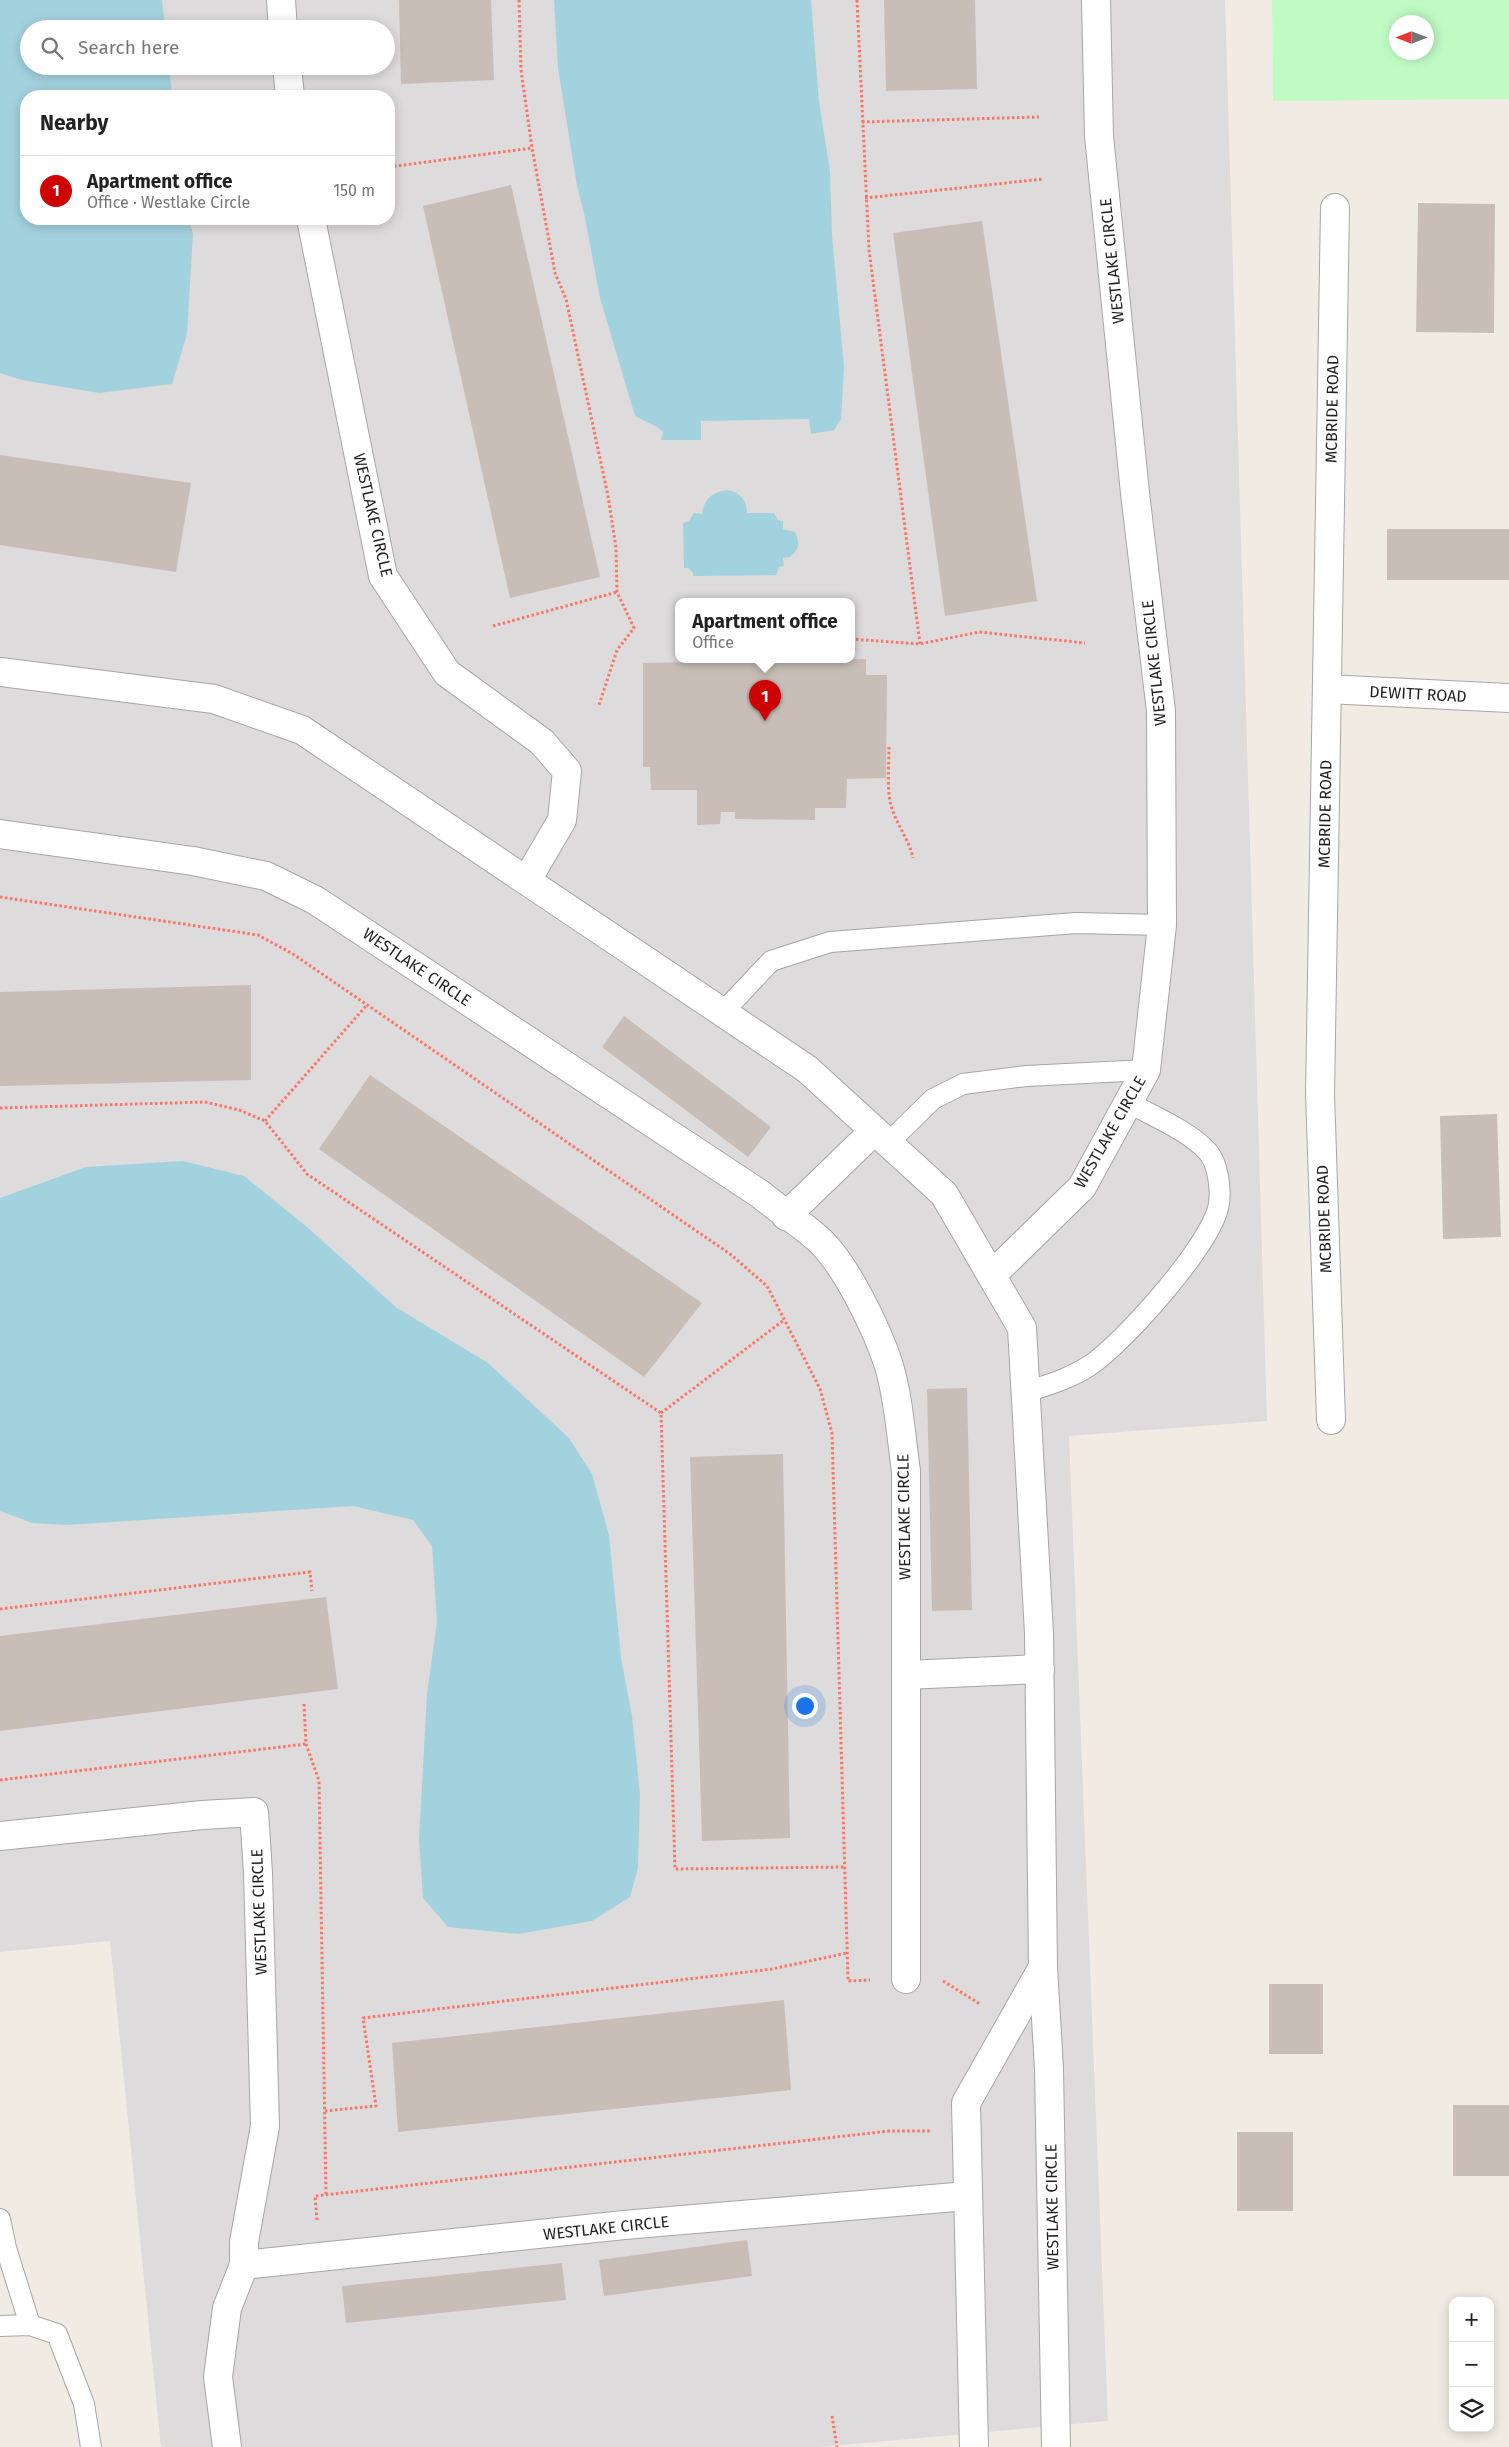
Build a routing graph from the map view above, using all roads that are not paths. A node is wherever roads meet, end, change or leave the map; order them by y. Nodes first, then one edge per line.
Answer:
1 (281, 0) edge
2 (1096, 0) edge
3 (282, 20) edge
4 (288, 75) edge
5 (289, 90) edge
6 (1335, 208) dead end
7 (312, 225) edge
8 (0, 672) edge
9 (1328, 690) junction
10 (1509, 698) edge
11 (0, 834) edge
12 (527, 880) junction
13 (1162, 926) junction
14 (723, 1012) junction
15 (1146, 1070) junction
16 (1128, 1102) junction
17 (881, 1137) junction
18 (786, 1216) junction
19 (993, 1274) junction
20 (1026, 1392) junction
21 (1331, 1420) dead end
22 (1040, 1669) junction
23 (906, 1675) junction
24 (0, 1836) edge
25 (1043, 1967) junction
26 (906, 1979) road end
27 (967, 2196) junction
28 (0, 2220) edge
29 (244, 2265) junction
30 (30, 2325) junction
31 (0, 2326) edge
32 (91, 2447) edge
33 (227, 2447) edge
34 (974, 2447) edge
35 (1056, 2447) edge

1 - 3 street
2 - 13 street, WESTLAKE CIRCLE
4 - 5 street
6 - 9 street, MCBRIDE ROAD
7 - 12 street, WESTLAKE CIRCLE
8 - 12 street, WESTLAKE CIRCLE
9 - 10 street, DEWITT ROAD
9 - 21 street, MCBRIDE ROAD
11 - 18 street, WESTLAKE CIRCLE
12 - 14 street, WESTLAKE CIRCLE
13 - 14 lane
13 - 15 street, WESTLAKE CIRCLE
14 - 17 street, WESTLAKE CIRCLE
15 - 16 street, WESTLAKE CIRCLE
15 - 17 lane
16 - 19 street, WESTLAKE CIRCLE
16 - 20 lane
17 - 18 street
17 - 19 street, WESTLAKE CIRCLE
18 - 23 street, WESTLAKE CIRCLE
19 - 20 street, WESTLAKE CIRCLE
20 - 22 street, WESTLAKE CIRCLE
22 - 23 street
22 - 25 street, WESTLAKE CIRCLE
23 - 26 street, WESTLAKE CIRCLE
24 - 29 street, WESTLAKE CIRCLE
25 - 27 street
25 - 35 street, WESTLAKE CIRCLE
27 - 29 street, WESTLAKE CIRCLE
27 - 34 street
28 - 30 lane
29 - 33 street, WESTLAKE CIRCLE
30 - 31 lane
30 - 32 lane

